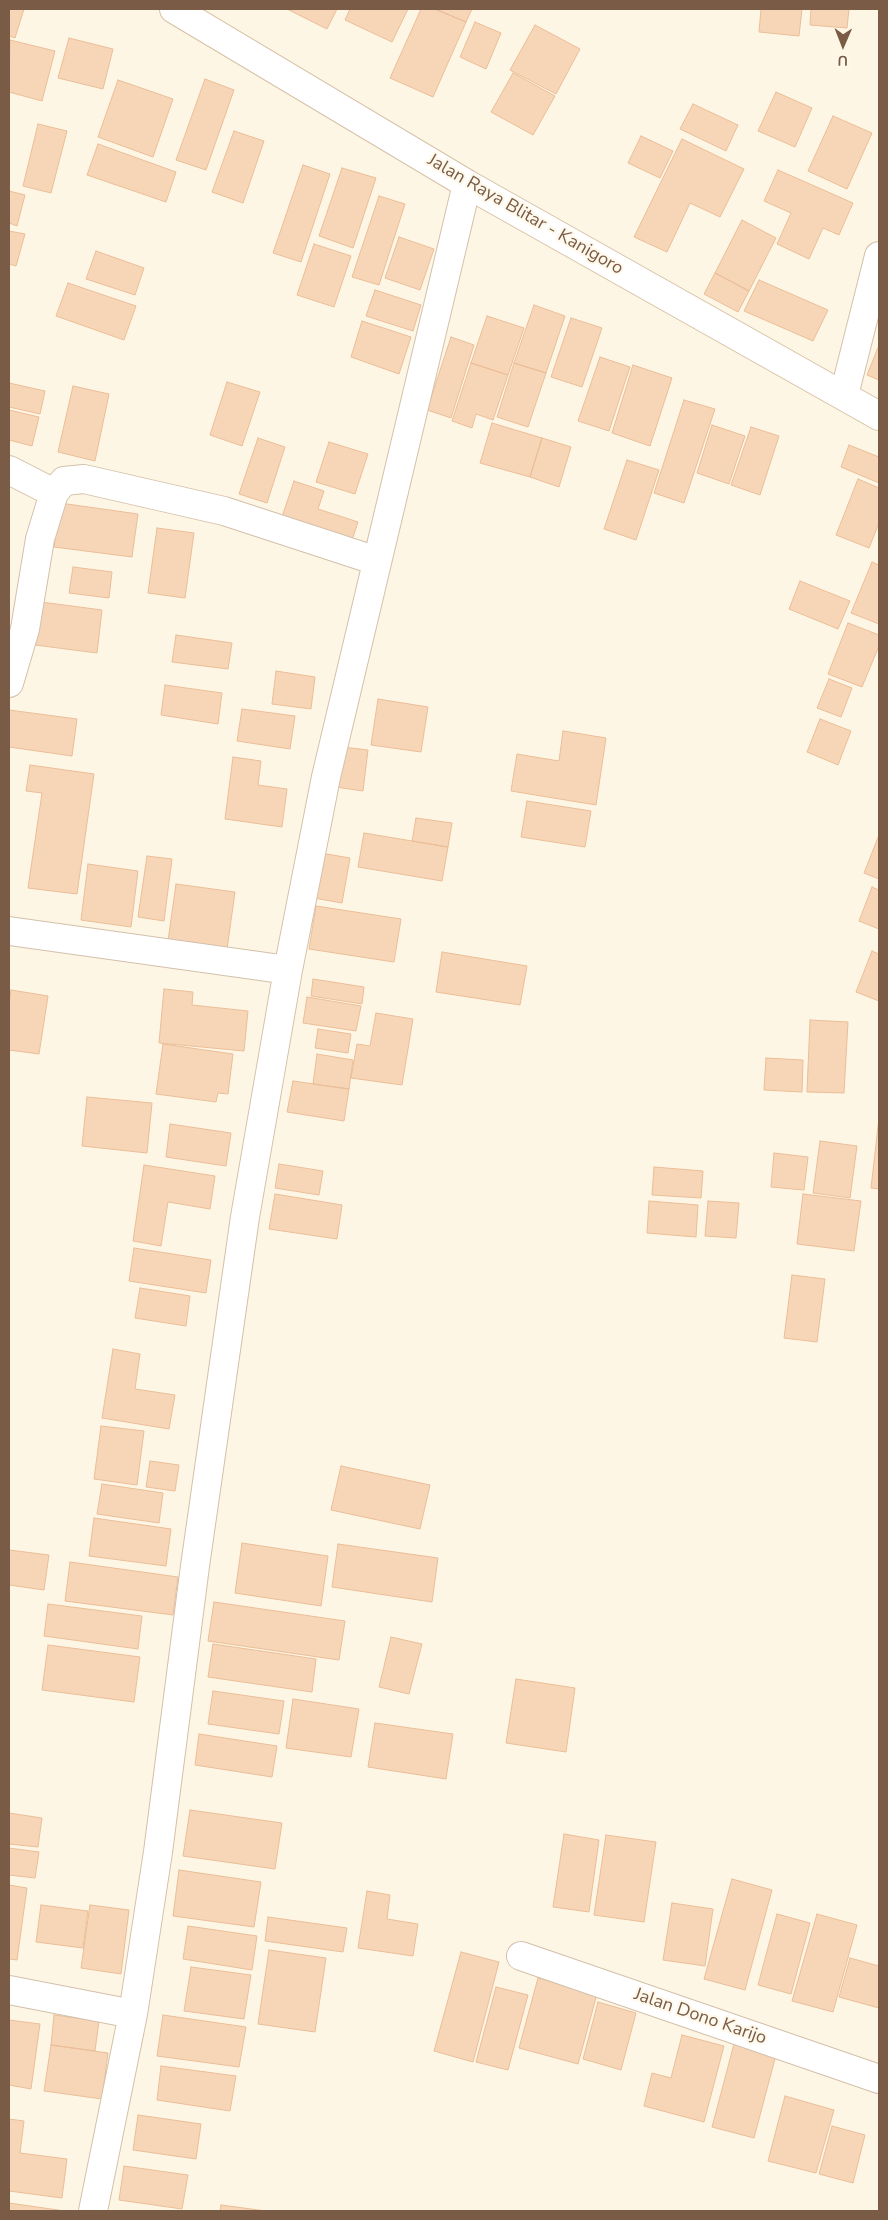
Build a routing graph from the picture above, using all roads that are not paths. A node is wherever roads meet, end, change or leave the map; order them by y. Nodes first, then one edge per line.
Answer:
1 (174, 9) edge
2 (467, 184) junction
3 (879, 256) edge
4 (834, 389) junction
5 (879, 416) edge
6 (9, 470) edge
7 (54, 493) junction
8 (376, 561) junction
9 (9, 684) edge
10 (9, 931) edge
11 (288, 970) junction
12 (520, 1956) dead end
13 (9, 1990) edge
14 (133, 2014) junction
15 (879, 2078) edge
16 (93, 2211) edge

1 - 2 street, Jalan Raya Blitar - Kanigoro
2 - 4 street, Jalan Raya Blitar - Kanigoro
2 - 8 street
3 - 4 street
4 - 5 street, Jalan Raya Blitar - Kanigoro
6 - 7 street
7 - 8 street
7 - 9 street
8 - 11 street
10 - 11 street
11 - 14 street
12 - 15 street, Jalan Dono Karijo
13 - 14 street
14 - 16 street

